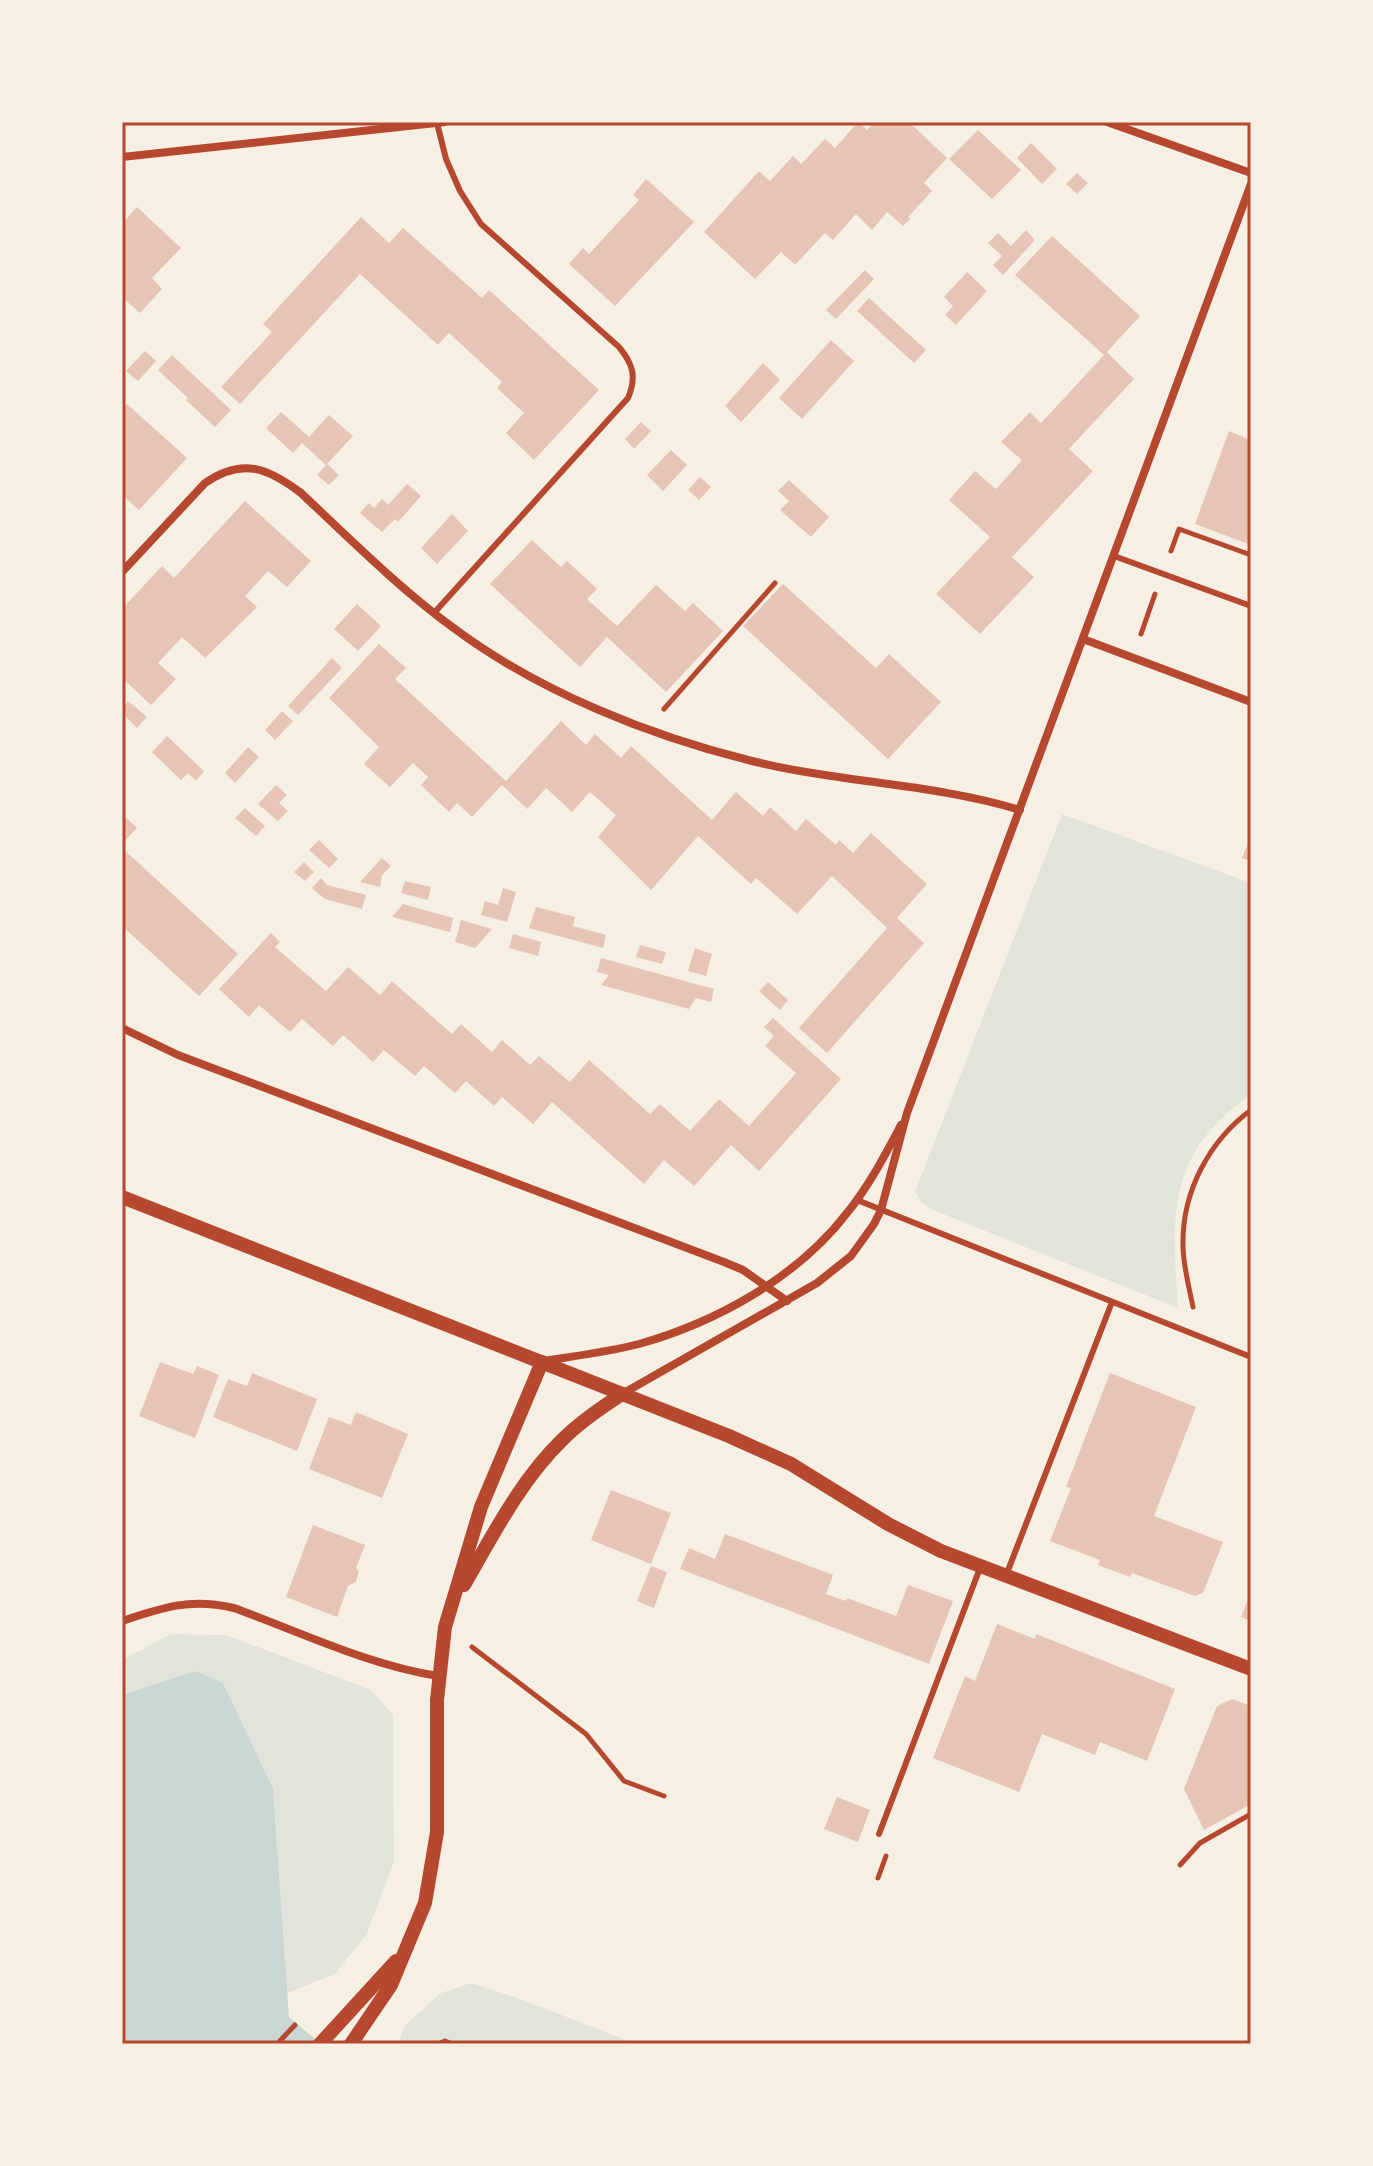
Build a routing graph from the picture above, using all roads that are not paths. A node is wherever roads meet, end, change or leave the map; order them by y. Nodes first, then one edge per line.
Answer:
1 (445, 122) edge
2 (1107, 122) edge
3 (437, 123) edge
4 (122, 157) edge
5 (1251, 173) edge
6 (1251, 184) edge
7 (1114, 556) junction
8 (122, 572) edge
9 (1251, 606) edge
10 (434, 613) junction
11 (1083, 639) junction
12 (1251, 702) edge
13 (1020, 810) junction
14 (122, 1028) edge
15 (907, 1113) junction
16 (122, 1197) edge
17 (857, 1200) junction
18 (881, 1210) junction
19 (767, 1285) junction
20 (787, 1301) junction
21 (1112, 1302) junction
22 (1251, 1357) edge
23 (542, 1362) junction
24 (622, 1394) junction
25 (980, 1567) junction
26 (1005, 1577) junction
27 (454, 1603) junction
28 (122, 1621) edge
29 (1251, 1669) edge
30 (438, 1676) junction
31 (879, 1834) dead end
32 (409, 1945) junction
33 (323, 2041) edge
34 (351, 2044) edge

1 - 3 street
2 - 5 street
3 - 4 street
3 - 10 lane
6 - 7 street
7 - 9 lane
7 - 11 street
8 - 10 street
10 - 13 street
11 - 12 street
11 - 13 street
13 - 15 street
14 - 19 street
15 - 17 street
15 - 18 street
16 - 23 street
17 - 18 lane
17 - 19 street
18 - 20 street
18 - 21 lane
19 - 20 street
19 - 23 street
20 - 24 street
21 - 22 lane
21 - 26 lane
23 - 24 street
23 - 27 street
24 - 25 street
24 - 27 street
25 - 26 street
25 - 31 lane
26 - 29 street
27 - 30 street
28 - 30 street
30 - 32 street
32 - 33 street
32 - 34 street

